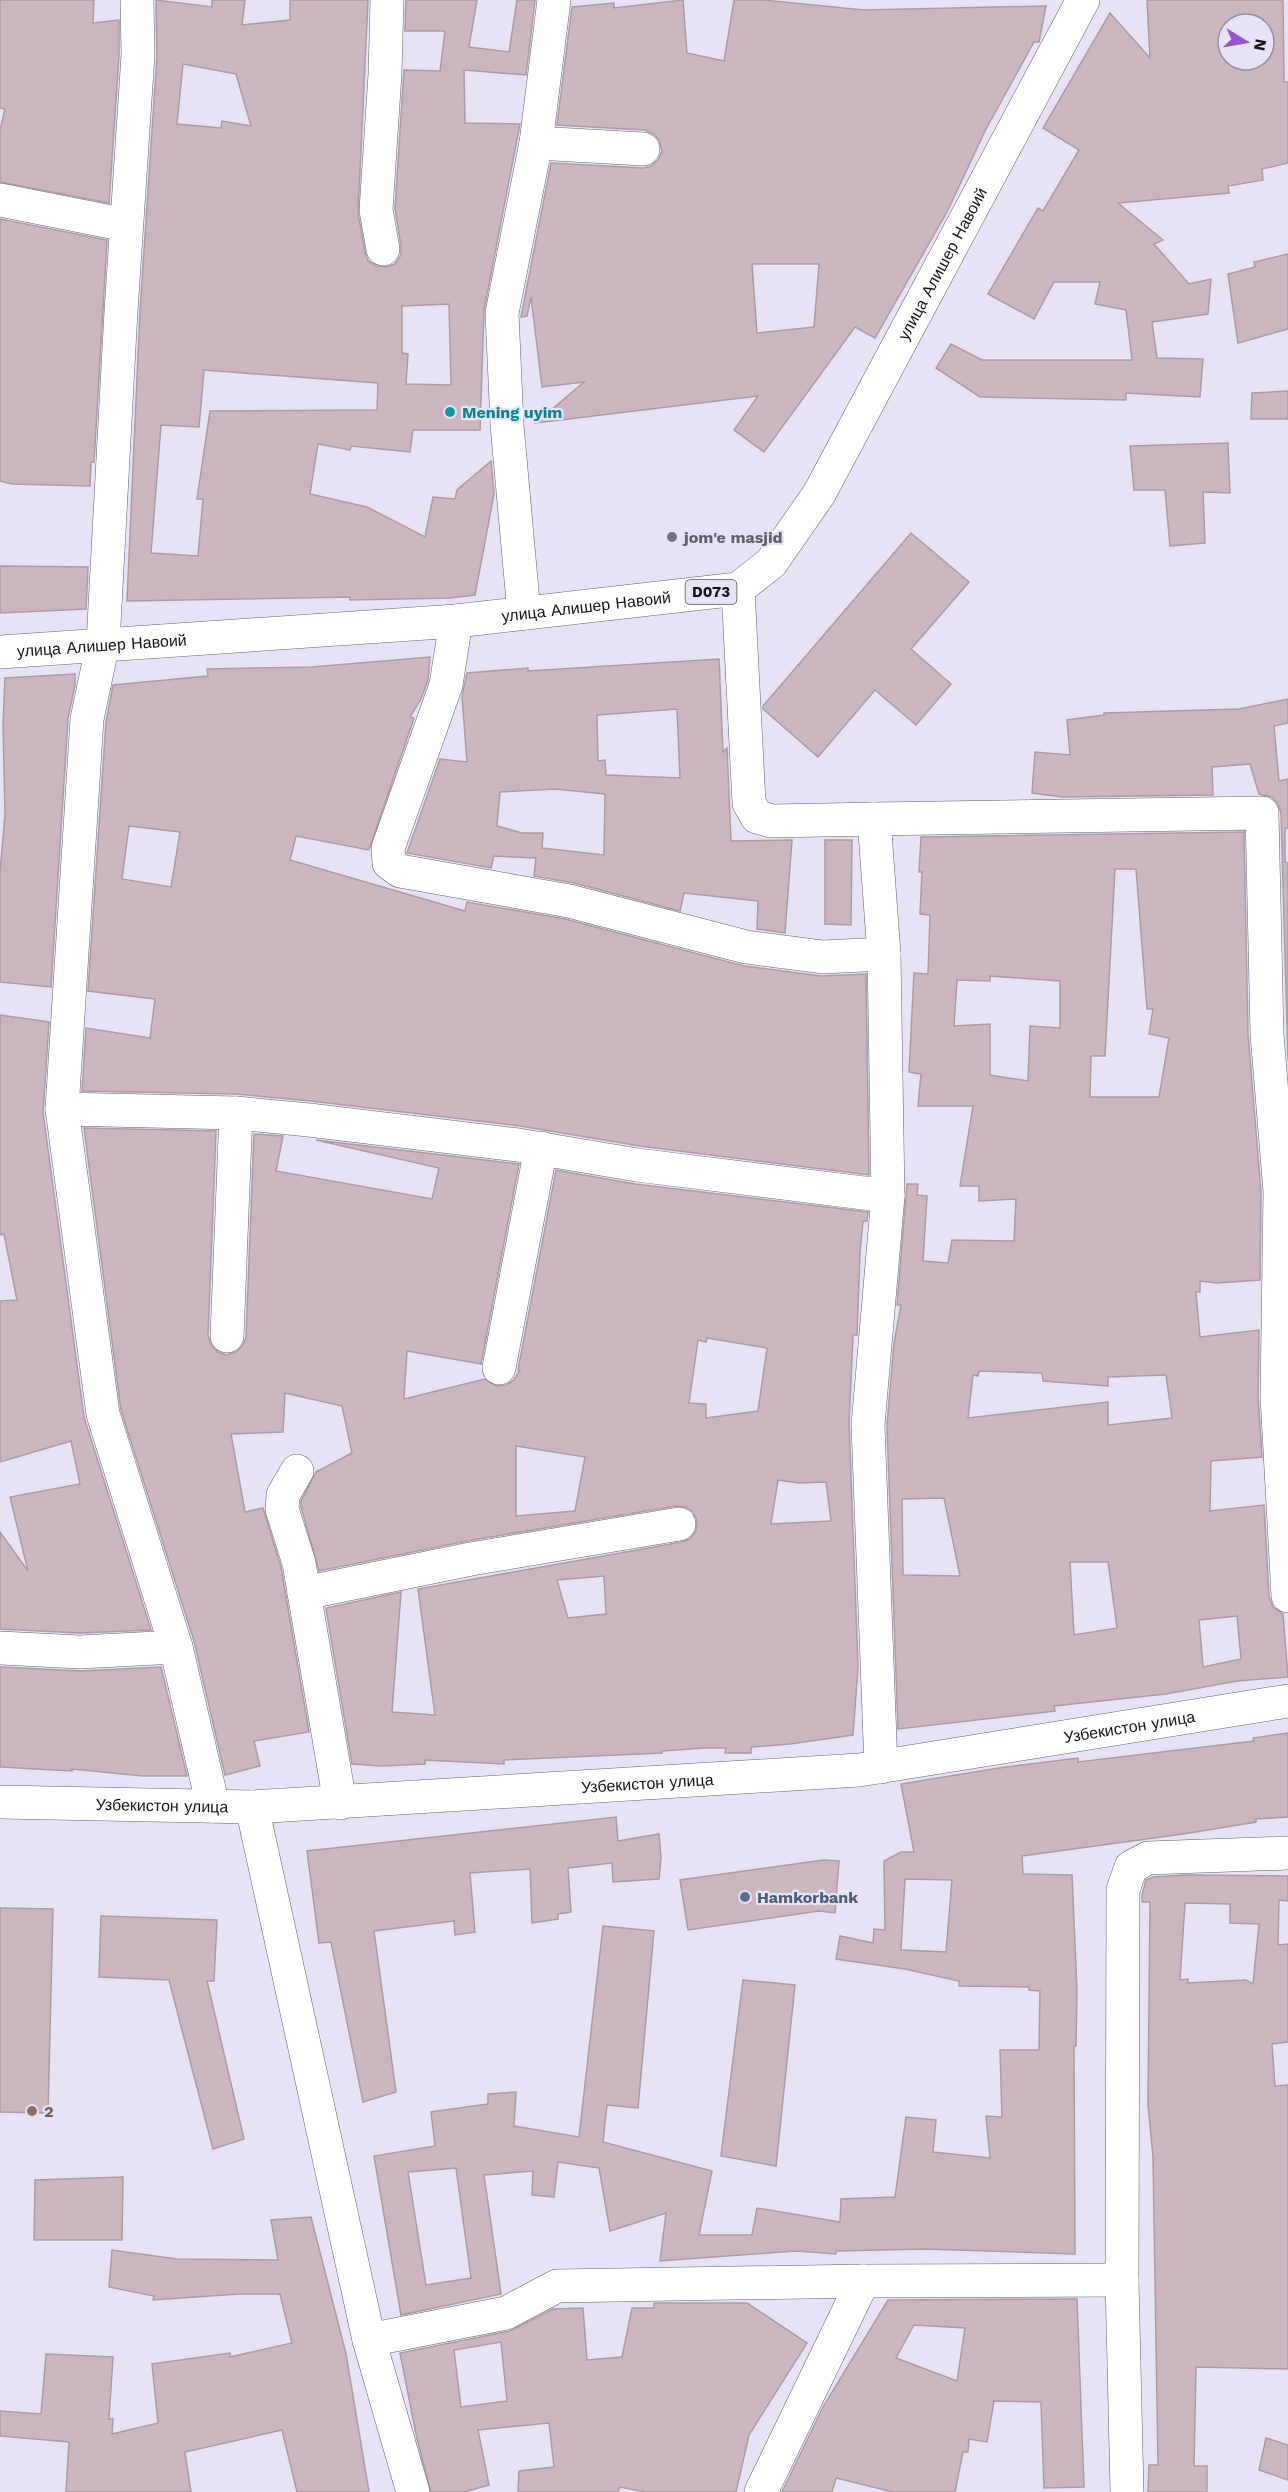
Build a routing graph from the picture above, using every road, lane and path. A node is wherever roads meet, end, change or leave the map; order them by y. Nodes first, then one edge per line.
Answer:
1 (137, 0) edge
2 (387, 0) edge
3 (554, 0) edge
4 (1083, 0) edge
5 (536, 142) junction
6 (643, 149) dead end
7 (0, 200) edge
8 (126, 225) junction
9 (383, 249) dead end
10 (738, 590) junction
11 (524, 613) junction
12 (456, 621) junction
13 (103, 643) junction
14 (0, 652) edge
15 (1275, 811) edge
16 (874, 819) junction
17 (884, 954) junction
18 (62, 1109) junction
19 (236, 1113) junction
20 (542, 1148) junction
21 (888, 1196) junction
22 (227, 1336) dead end
23 (499, 1368) dead end
24 (297, 1471) dead end
25 (679, 1524) dead end
26 (304, 1593) junction
27 (1288, 1596) edge
28 (176, 1647) junction
29 (0, 1648) edge
30 (1288, 1701) edge
31 (881, 1767) junction
32 (0, 1802) edge
33 (340, 1803) junction
34 (213, 1806) junction
35 (252, 1808) junction
36 (1288, 1853) edge
37 (1122, 2280) junction
38 (863, 2281) junction
39 (369, 2340) junction
40 (413, 2492) edge
41 (760, 2492) edge
42 (1127, 2492) edge

1 - 8 street
2 - 9 street
3 - 5 street
4 - 10 street, улица Алишер Навоий / D073
5 - 6 street
5 - 11 street
7 - 8 street
8 - 13 street
10 - 11 street, улица Алишер Навоий / D073
10 - 16 street
11 - 12 street, улица Алишер Навоий / D073
12 - 13 street, улица Алишер Навоий / D073
12 - 17 street
13 - 14 street, улица Алишер Навоий / D073
13 - 18 street
15 - 16 street
15 - 27 street
16 - 17 street
17 - 21 street
18 - 19 street
18 - 28 street
19 - 20 street
19 - 22 street
20 - 21 street
20 - 23 street
21 - 31 street
24 - 26 street
25 - 26 street
26 - 33 street
28 - 29 street
28 - 34 street
30 - 31 street, Узбекистон улица
31 - 33 street, Узбекистон улица
32 - 34 street, Узбекистон улица
33 - 35 street, Узбекистон улица
34 - 35 street, Узбекистон улица
35 - 39 street
36 - 37 street
37 - 38 street
37 - 42 street
38 - 39 street
38 - 41 street
39 - 40 street

